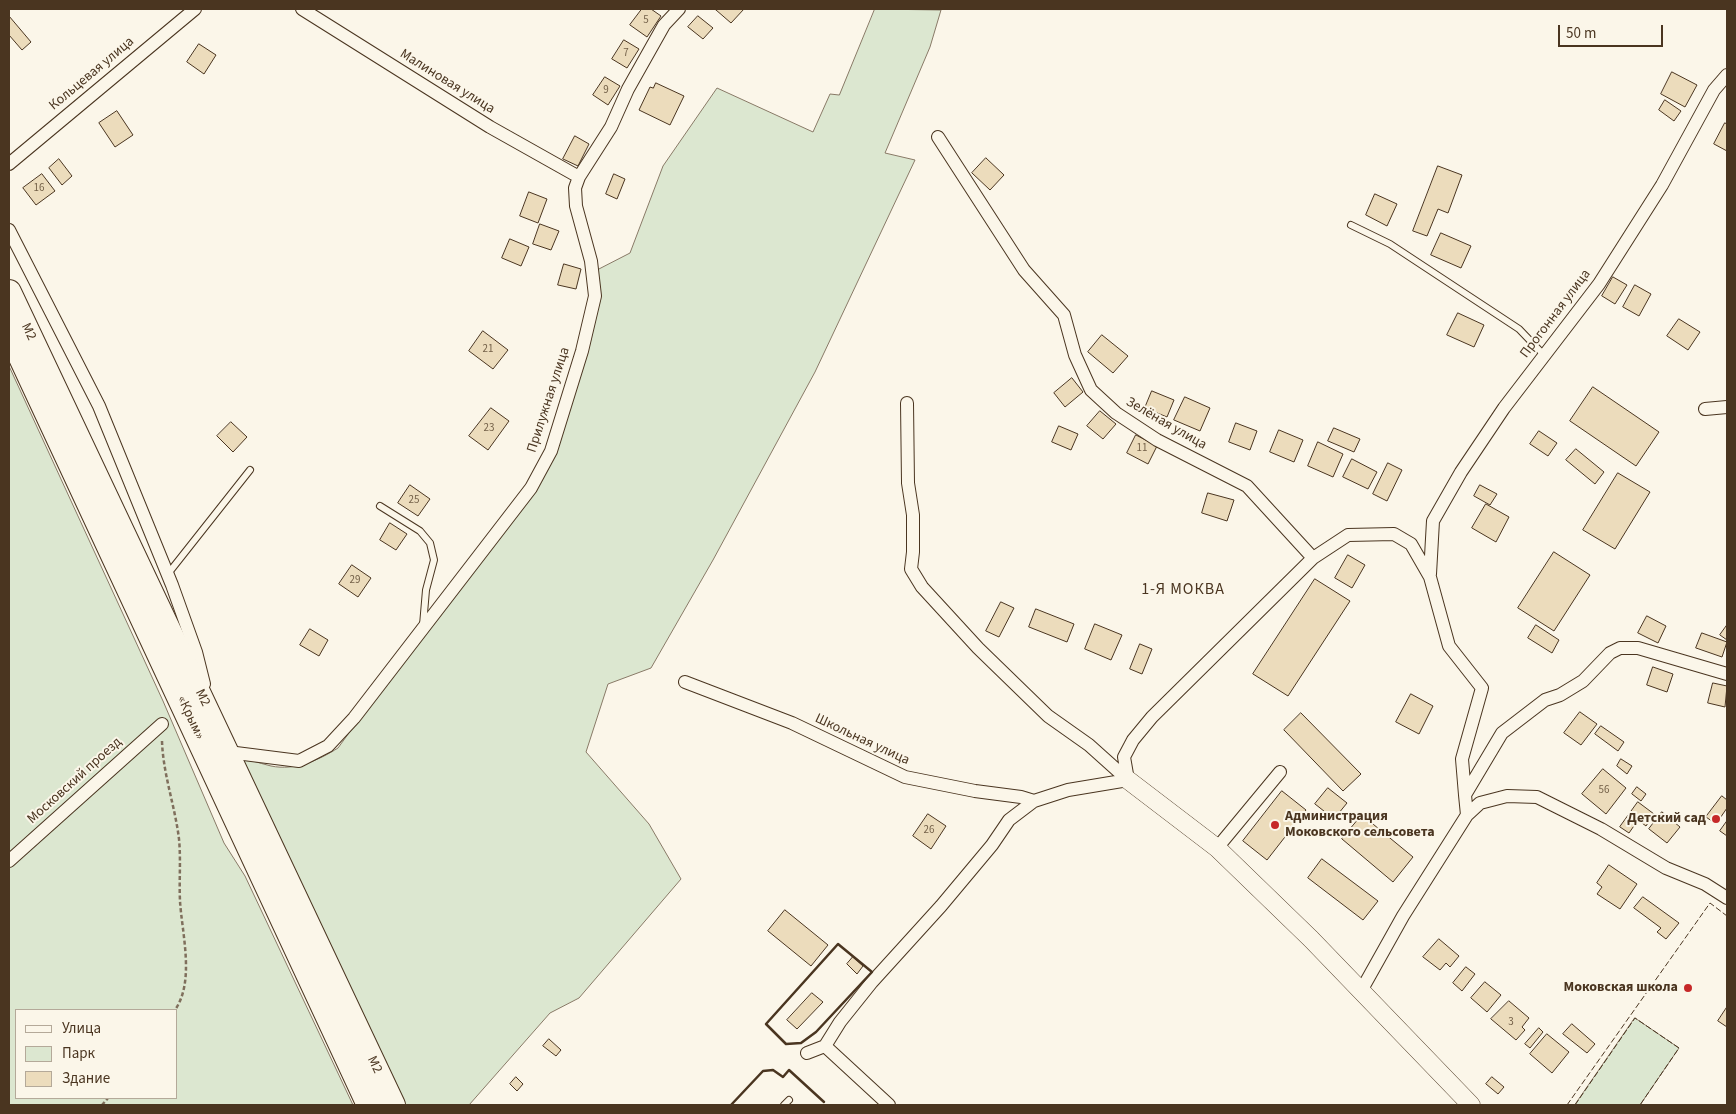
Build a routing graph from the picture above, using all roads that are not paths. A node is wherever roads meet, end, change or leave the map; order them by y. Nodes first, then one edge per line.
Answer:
1 (194, 9) edge
2 (302, 9) edge
3 (679, 9) edge
4 (1727, 75) edge
5 (938, 138) dead end
6 (9, 164) edge
7 (578, 177) junction
8 (1351, 225) dead end
9 (9, 230) edge
10 (9, 292) edge
11 (9, 332) edge
12 (1544, 354) junction
13 (907, 403) dead end
14 (1727, 407) edge
15 (1705, 408) dead end
16 (250, 470) dead end
17 (380, 506) dead end
18 (1313, 558) junction
19 (168, 575) junction
20 (1430, 577) junction
21 (422, 629) junction
22 (1727, 674) edge
23 (685, 682) dead end
24 (204, 701) junction
25 (162, 724) road end
26 (228, 752) junction
27 (1280, 772) dead end
28 (1128, 780) junction
29 (1465, 795) junction
30 (1034, 801) junction
31 (1467, 816) junction
32 (1217, 848) junction
33 (9, 861) edge
34 (1727, 898) edge
35 (1361, 991) junction
36 (825, 1046) junction
37 (807, 1053) dead end
38 (789, 1100) dead end
39 (369, 1105) edge
40 (393, 1105) edge
41 (784, 1105) edge
42 (889, 1105) edge
43 (1471, 1105) edge

1 - 6 street, Кольцевая улица
2 - 7 street, Малиновая улица
3 - 7 street, Прилужная улица
4 - 12 street, Прогонная улица
5 - 18 street, Зелёная улица
7 - 21 street, Прилужная улица
8 - 12 lane
9 - 19 street
10 - 24 highway, М2
11 - 39 highway, «Крым»
12 - 20 street, Прогонная улица
13 - 28 street
14 - 15 street
16 - 19 lane
17 - 21 lane
18 - 20 street
18 - 28 street
19 - 24 street
20 - 29 street
21 - 26 street, Прилужная улица
22 - 29 street
23 - 30 street, Школьная улица
24 - 26 highway, М2
25 - 33 street, Московский проезд
26 - 40 highway, М2
27 - 32 street
28 - 30 street
28 - 32 street
29 - 31 street
30 - 36 street
31 - 34 street
31 - 35 street
32 - 35 street
35 - 43 street
36 - 37 street
36 - 42 street
38 - 41 lane

